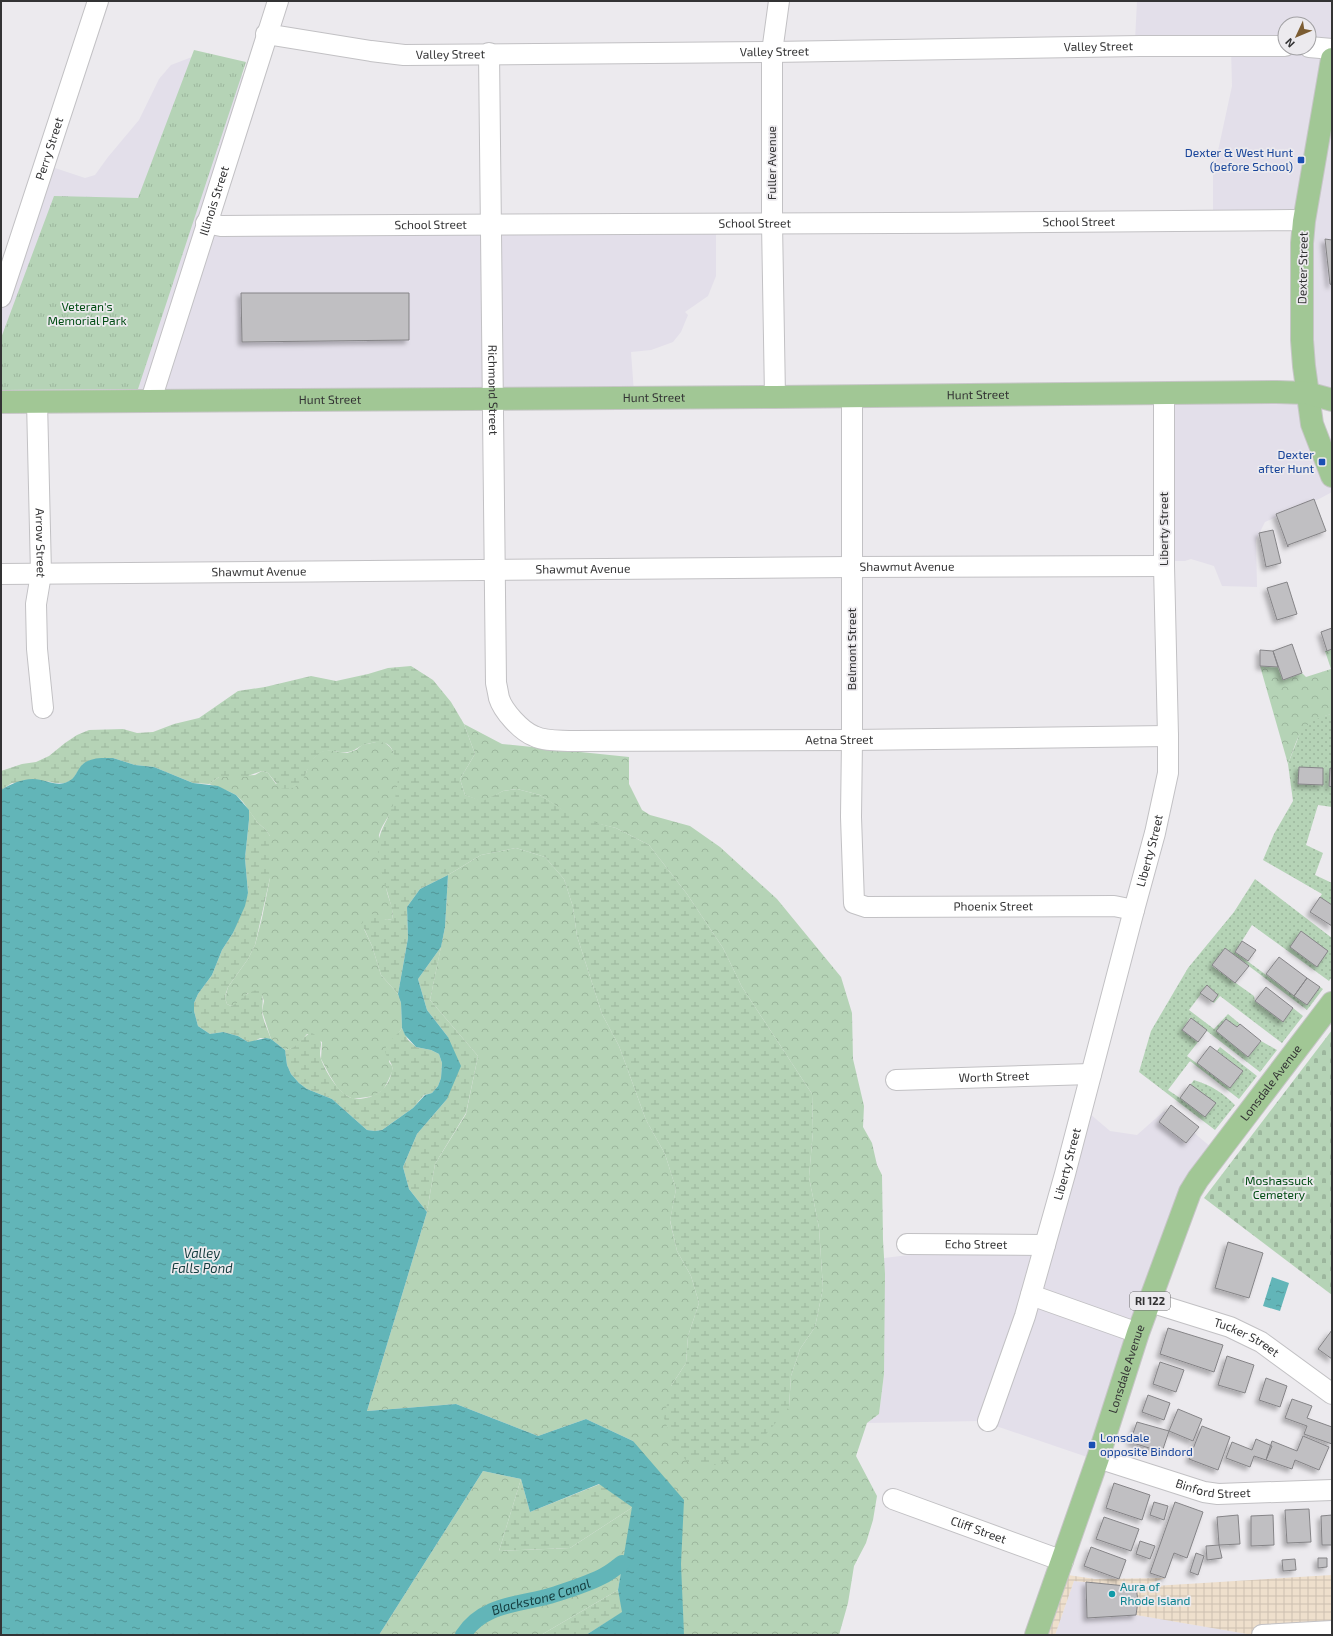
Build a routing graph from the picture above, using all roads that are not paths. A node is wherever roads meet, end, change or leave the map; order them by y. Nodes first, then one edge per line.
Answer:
1 (98, 1) edge
2 (278, 1) edge
3 (779, 1) edge
4 (266, 34) junction
5 (1277, 46) edge
6 (1317, 47) edge
7 (1332, 49) edge
8 (772, 52) junction
9 (489, 53) junction
10 (1332, 59) edge
11 (1304, 221) junction
12 (206, 223) junction
13 (772, 223) junction
14 (490, 224) junction
15 (1, 297) edge
16 (1164, 393) junction
17 (1307, 393) junction
18 (852, 396) junction
19 (775, 397) junction
20 (492, 398) junction
21 (151, 400) junction
22 (1332, 400) edge
23 (37, 401) junction
24 (1, 402) edge
25 (1332, 476) edge
26 (1164, 566) junction
27 (851, 567) junction
28 (494, 570) junction
29 (1, 574) edge
30 (41, 574) junction
31 (43, 708) dead end
32 (515, 721) joint
33 (1168, 736) junction
34 (852, 740) junction
35 (854, 903) joint
36 (1134, 910) junction
37 (1332, 1004) edge
38 (1091, 1074) junction
39 (896, 1080) dead end
40 (907, 1244) dead end
41 (1045, 1245) junction
42 (1031, 1295) junction
43 (1150, 1302) junction
44 (1138, 1333) junction
45 (1332, 1394) edge
46 (988, 1421) dead end
47 (1098, 1458) junction
48 (1332, 1490) edge
49 (893, 1499) dead end
50 (1063, 1561) junction
51 (1332, 1631) edge
52 (1036, 1635) edge
53 (1262, 1635) edge

1 - 15 street, Perry Street
2 - 4 street, Illinois Street
3 - 8 street, Fuller Avenue
4 - 9 street, Valley Street
4 - 12 street, Illinois Street
5 - 8 street, Valley Street
6 - 7 street
8 - 9 street, Valley Street
8 - 13 street, Fuller Avenue
9 - 14 street, Richmond Street
10 - 11 main road, Dexter Street
11 - 13 street, School Street
11 - 17 main road, Dexter Street
12 - 14 street, School Street
12 - 21 street, Illinois Street
13 - 14 street, School Street
13 - 19 street, Fuller Avenue
14 - 20 street, Richmond Street
16 - 17 main road, Hunt Street
16 - 18 main road, Hunt Street
16 - 26 street, Liberty Street
17 - 22 main road, Hunt Street
17 - 25 main road, Dexter Street
18 - 19 main road, Hunt Street
18 - 27 street, Belmont Street
19 - 20 main road, Hunt Street
20 - 21 main road, Hunt Street
20 - 28 street, Richmond Street
21 - 23 main road, Hunt Street
23 - 24 main road, Hunt Street
23 - 30 street, Arrow Street
26 - 27 street, Shawmut Avenue
26 - 33 street, Liberty Street
27 - 28 street, Shawmut Avenue
27 - 34 street, Belmont Street
28 - 30 street, Shawmut Avenue
28 - 32 street, Richmond Street
29 - 30 street, Shawmut Avenue
30 - 31 street, Arrow Street
32 - 34 street, Aetna Street
33 - 34 street, Aetna Street
33 - 36 street, Liberty Street
34 - 35 street, Belmont Street
35 - 36 street, Phoenix Street
36 - 38 street, Liberty Street
37 - 43 main road, Lonsdale Avenue / RI 122
38 - 39 street, Worth Street
38 - 41 street, Liberty Street
40 - 41 street, Echo Street
41 - 42 street, Liberty Street
42 - 44 street
42 - 46 street, Liberty Street
43 - 44 main road, Lonsdale Avenue / RI 122
43 - 45 street, Tucker Street
44 - 47 main road, Lonsdale Avenue / RI 122
47 - 48 street, Binford Street
47 - 50 main road, Lonsdale Avenue / RI 122
49 - 50 street, Cliff Street
50 - 52 main road, Lonsdale Avenue / RI 122
51 - 53 street

